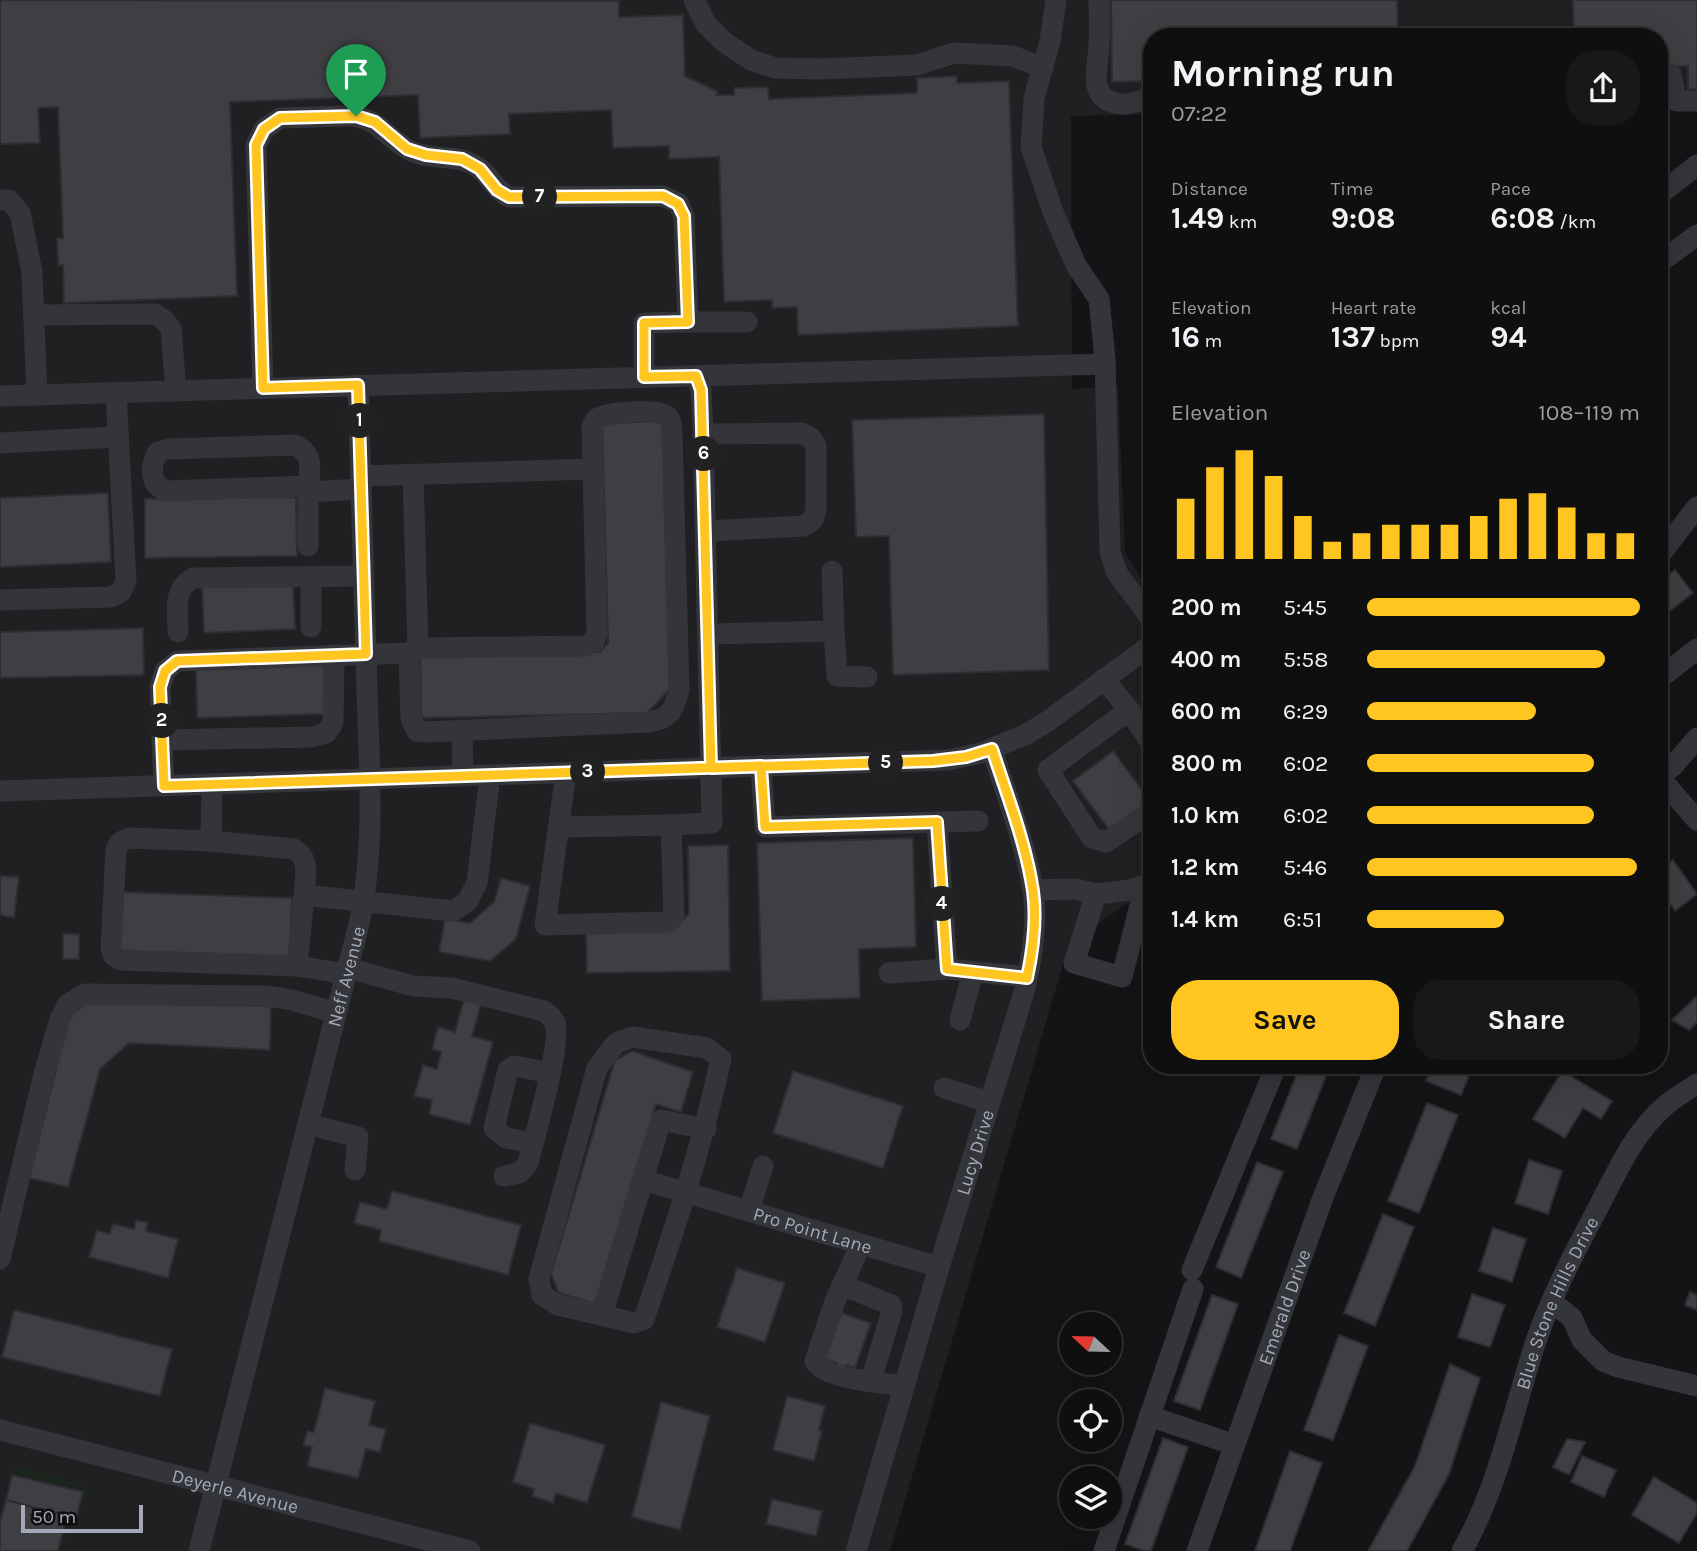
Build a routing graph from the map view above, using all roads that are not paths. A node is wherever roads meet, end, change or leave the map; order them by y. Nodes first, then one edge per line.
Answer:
1 (694, 0) edge
2 (1056, 0) edge
3 (1099, 0) edge
4 (1042, 68) junction
5 (1668, 74) edge
6 (1143, 100) edge
7 (1697, 102) edge
8 (1697, 165) edge
9 (1668, 188) edge
10 (0, 200) edge
11 (1697, 235) edge
12 (1668, 257) edge
13 (34, 316) junction
14 (688, 322) junction
15 (747, 322) dead end
16 (1105, 364) junction
17 (696, 376) junction
18 (644, 377) junction
19 (358, 385) junction
20 (263, 388) junction
21 (176, 391) junction
22 (116, 393) junction
23 (37, 395) junction
24 (0, 396) edge
25 (703, 434) junction
26 (118, 437) junction
27 (0, 443) edge
28 (592, 469) junction
29 (413, 474) junction
30 (704, 479) junction
31 (674, 480) junction
32 (361, 482) junction
33 (308, 489) junction
34 (1697, 508) edge
35 (706, 531) junction
36 (1668, 545) edge
37 (308, 546) dead end
38 (832, 571) dead end
39 (364, 576) junction
40 (312, 577) junction
41 (0, 600) edge
42 (1143, 609) edge
43 (312, 628) dead end
44 (834, 631) junction
45 (178, 632) dead end
46 (708, 634) junction
47 (1697, 649) edge
48 (414, 650) junction
49 (1143, 650) edge
50 (366, 654) junction
51 (334, 655) junction
52 (1668, 672) edge
53 (867, 677) dead end
54 (1104, 679) junction
55 (1129, 710) junction
56 (462, 730) junction
57 (1143, 731) edge
58 (1697, 738) edge
59 (162, 740) junction
60 (992, 749) junction
61 (761, 766) junction
62 (711, 768) junction
63 (1668, 770) edge
64 (566, 773) junction
65 (463, 776) junction
66 (490, 776) junction
67 (370, 779) junction
68 (212, 784) junction
69 (164, 786) junction
70 (1668, 787) edge
71 (0, 791) edge
72 (1143, 817) edge
73 (1697, 820) edge
74 (978, 821) dead end
75 (937, 822) junction
76 (671, 824) junction
77 (558, 827) junction
78 (211, 841) junction
79 (1143, 885) edge
80 (1033, 890) junction
81 (1096, 894) junction
82 (304, 895) junction
83 (364, 900) junction
84 (1143, 901) edge
85 (297, 967) junction
86 (947, 969) junction
87 (347, 971) junction
88 (888, 972) dead end
89 (973, 972) junction
90 (1027, 978) junction
91 (336, 1013) junction
92 (960, 1020) dead end
93 (550, 1073) junction
94 (1273, 1074) edge
95 (1374, 1074) edge
96 (1697, 1084) edge
97 (944, 1088) dead end
98 (989, 1102) junction
99 (308, 1124) junction
100 (706, 1129) junction
101 (533, 1143) junction
102 (763, 1166) dead end
103 (355, 1170) dead end
104 (504, 1175) dead end
105 (643, 1181) junction
106 (687, 1193) junction
107 (750, 1211) junction
108 (860, 1244) junction
109 (0, 1259) edge
110 (939, 1267) junction
111 (842, 1285) junction
112 (1552, 1302) junction
113 (602, 1315) junction
114 (871, 1380) junction
115 (904, 1386) junction
116 (1697, 1386) edge
117 (1149, 1416) junction
118 (0, 1430) edge
119 (1235, 1445) junction
120 (215, 1485) junction
121 (1467, 1549) edge
122 (199, 1551) edge
123 (470, 1551) edge
124 (856, 1551) edge
125 (1104, 1551) edge
126 (1197, 1551) edge

1 - 4 street
2 - 4 street
3 - 6 street
4 - 16 street
5 - 7 street
8 - 9 street
10 - 13 street
11 - 12 street
13 - 21 street
13 - 23 street
14 - 15 street
14 - 18 street
14 - 20 street
16 - 17 street
16 - 42 street
17 - 18 street
17 - 25 street
18 - 19 street
19 - 20 street
19 - 32 street, Neff Avenue
20 - 21 street
21 - 22 street
22 - 23 street
22 - 26 street
23 - 24 street
25 - 30 street
25 - 35 street
26 - 27 street
26 - 41 street
28 - 29 street
28 - 31 street
28 - 48 street
29 - 32 street
29 - 48 street
30 - 31 street
30 - 35 street
31 - 56 street
32 - 33 street
32 - 39 street, Neff Avenue
33 - 33 street
33 - 37 street
34 - 36 street
35 - 46 street
38 - 44 street
39 - 40 street
39 - 50 street, Neff Avenue
40 - 43 street
40 - 45 street
44 - 46 street
44 - 53 street
46 - 62 street
47 - 52 street
48 - 50 street
48 - 56 street
49 - 54 street
50 - 51 street
50 - 67 street, Neff Avenue
51 - 59 street
51 - 59 street
54 - 55 street
54 - 60 street
55 - 57 street
55 - 72 street
56 - 65 street
58 - 63 street
59 - 69 street
60 - 61 street
60 - 80 street, Lucy Drive
61 - 62 street
61 - 75 street
62 - 64 street
62 - 76 street
64 - 66 street
64 - 77 street
65 - 66 street
65 - 67 street
66 - 83 street
67 - 68 street
67 - 83 street, Neff Avenue
68 - 69 street
68 - 78 street
69 - 71 street
70 - 73 street
74 - 75 street
75 - 86 street
76 - 77 street
76 - 77 street
78 - 82 street
78 - 85 street
79 - 81 street
80 - 81 street
80 - 90 street, Lucy Drive
81 - 84 street
82 - 83 street
82 - 85 street
83 - 87 street, Neff Avenue
85 - 87 street
86 - 88 street
86 - 89 street
87 - 91 street, Neff Avenue
87 - 93 street
89 - 90 street
89 - 92 street
90 - 98 street, Lucy Drive
91 - 99 street, Neff Avenue
91 - 109 street
93 - 101 street
93 - 101 street
94 - 117 street
95 - 119 street, Emerald Drive
96 - 112 street, Blue Stone Hills Drive
97 - 98 street
98 - 110 street, Lucy Drive
99 - 103 street
99 - 120 street, Neff Avenue
100 - 105 street
100 - 106 street
100 - 113 street
101 - 104 street
102 - 107 street
105 - 106 street, Pro Point Lane
105 - 113 street
106 - 107 street, Pro Point Lane
106 - 113 street
107 - 108 street, Pro Point Lane
108 - 110 street, Pro Point Lane
108 - 111 street
110 - 115 street, Lucy Drive
111 - 114 street
111 - 114 street
112 - 116 street
112 - 121 street, Blue Stone Hills Drive
114 - 115 street
115 - 124 street, Lucy Drive
117 - 119 street
117 - 125 street
118 - 120 street, Deyerle Avenue
119 - 126 street, Emerald Drive
120 - 122 street, Neff Avenue
120 - 123 street, Deyerle Avenue

